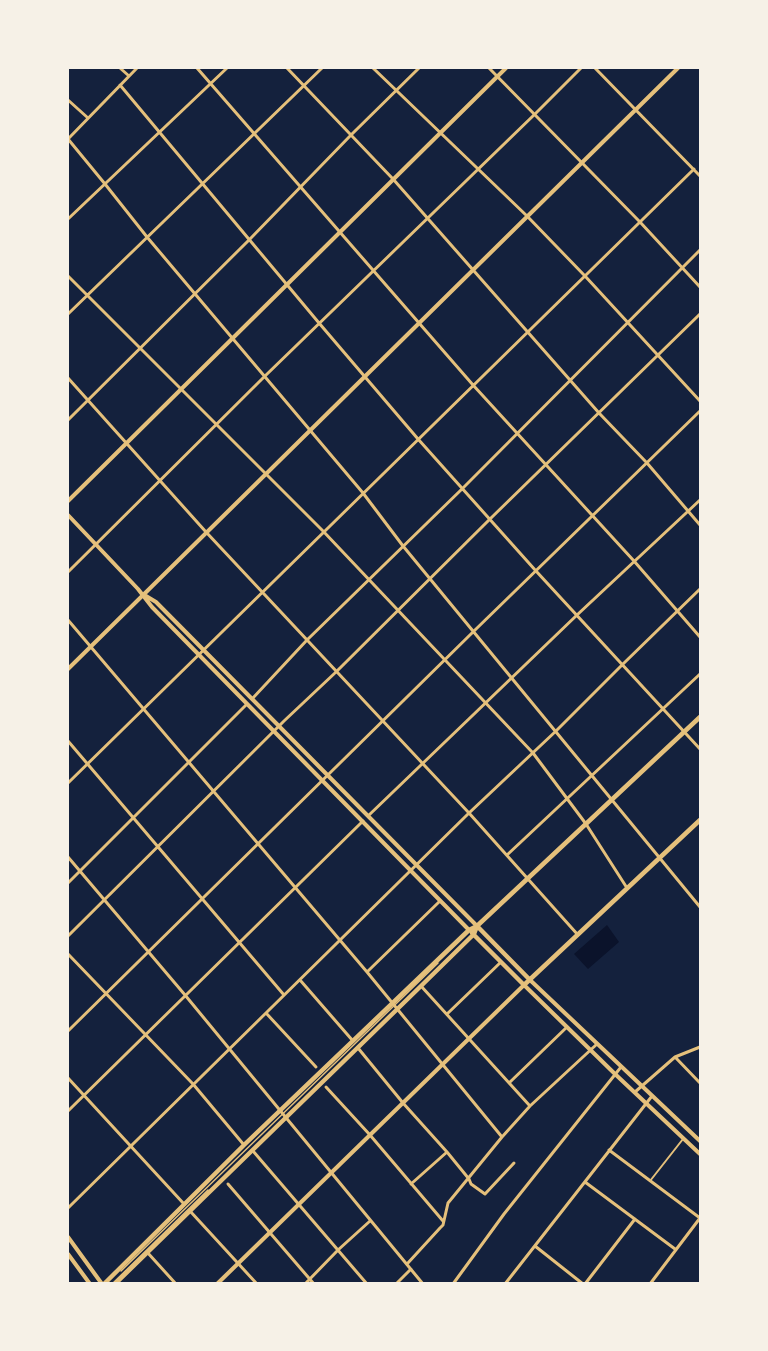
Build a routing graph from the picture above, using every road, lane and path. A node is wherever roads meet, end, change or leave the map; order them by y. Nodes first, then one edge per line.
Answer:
1 (120, 68) edge
2 (137, 68) edge
3 (197, 68) edge
4 (227, 68) edge
5 (287, 68) edge
6 (322, 68) edge
7 (373, 68) edge
8 (419, 68) edge
9 (489, 68) edge
10 (506, 68) edge
11 (581, 68) edge
12 (595, 68) edge
13 (678, 68) edge
14 (129, 76) junction
15 (497, 76) junction
16 (211, 83) junction
17 (303, 84) junction
18 (120, 85) junction
19 (397, 90) junction
20 (68, 100) edge
21 (635, 109) junction
22 (535, 114) junction
23 (88, 118) junction
24 (159, 132) junction
25 (441, 132) junction
26 (254, 133) junction
27 (351, 135) junction
28 (68, 139) edge
29 (582, 162) junction
30 (478, 169) junction
31 (694, 169) junction
32 (700, 176) edge
33 (393, 179) junction
34 (202, 183) junction
35 (105, 184) junction
36 (301, 186) junction
37 (527, 216) junction
38 (428, 218) junction
39 (68, 219) edge
40 (640, 222) junction
41 (340, 232) junction
42 (147, 237) junction
43 (250, 239) junction
44 (700, 250) edge
45 (682, 268) junction
46 (473, 270) junction
47 (374, 271) junction
48 (68, 276) edge
49 (585, 276) junction
50 (287, 284) junction
51 (700, 287) edge
52 (195, 294) junction
53 (87, 295) junction
54 (68, 314) edge
55 (700, 314) edge
56 (628, 322) junction
57 (319, 323) junction
58 (419, 323) junction
59 (528, 332) junction
60 (232, 338) junction
61 (139, 348) junction
62 (659, 356) junction
63 (264, 376) junction
64 (365, 376) junction
65 (68, 378) edge
66 (570, 380) junction
67 (473, 385) junction
68 (181, 389) junction
69 (88, 400) junction
70 (700, 401) edge
71 (700, 411) edge
72 (599, 413) junction
73 (68, 420) edge
74 (216, 424) junction
75 (309, 430) junction
76 (517, 434) junction
77 (418, 439) junction
78 (126, 443) junction
79 (647, 463) junction
80 (546, 466) junction
81 (265, 474) junction
82 (160, 480) junction
83 (463, 488) junction
84 (363, 493) junction
85 (700, 500) edge
86 (68, 501) edge
87 (689, 511) junction
88 (68, 515) edge
89 (592, 516) junction
90 (490, 519) junction
91 (700, 525) edge
92 (323, 531) junction
93 (206, 532) junction
94 (95, 544) junction
95 (403, 546) junction
96 (634, 561) junction
97 (536, 571) junction
98 (68, 572) edge
99 (430, 579) junction
100 (368, 580) junction
101 (700, 590) edge
102 (262, 592) junction
103 (143, 594) junction
104 (398, 610) junction
105 (678, 611) junction
106 (578, 615) junction
107 (68, 620) edge
108 (474, 631) junction
109 (700, 637) edge
110 (307, 640) junction
111 (90, 646) junction
112 (203, 649) junction
113 (198, 654) junction
114 (445, 660) junction
115 (622, 664) junction
116 (68, 669) edge
117 (336, 672) junction
118 (700, 674) edge
119 (512, 679) junction
120 (252, 699) junction
121 (247, 704) junction
122 (485, 704) junction
123 (664, 708) junction
124 (143, 709) junction
125 (700, 717) edge
126 (382, 721) junction
127 (280, 726) junction
128 (274, 731) junction
129 (556, 731) junction
130 (685, 731) junction
131 (68, 741) edge
132 (700, 749) edge
133 (533, 753) junction
134 (188, 762) junction
135 (87, 764) junction
136 (422, 764) junction
137 (328, 775) junction
138 (592, 775) junction
139 (323, 780) junction
140 (68, 783) edge
141 (213, 791) junction
142 (568, 798) junction
143 (612, 800) junction
144 (469, 813) junction
145 (368, 816) junction
146 (133, 818) junction
147 (700, 820) edge
148 (363, 822) junction
149 (586, 824) junction
150 (257, 845) junction
151 (158, 847) junction
152 (507, 855) junction
153 (68, 857) edge
154 (659, 858) junction
155 (416, 866) junction
156 (80, 871) junction
157 (410, 871) junction
158 (528, 878) junction
159 (68, 883) edge
160 (295, 888) junction
161 (627, 888) junction
162 (700, 895) edge
163 (202, 899) junction
164 (104, 900) junction
165 (440, 901) junction
166 (695, 901) junction
167 (700, 907) edge
168 (477, 926) junction
169 (469, 930) junction
170 (474, 934) junction
171 (578, 934) junction
172 (68, 936) edge
173 (339, 941) junction
174 (239, 942) junction
175 (148, 952) junction
176 (68, 954) edge
177 (501, 962) junction
178 (367, 972) junction
179 (300, 980) junction
180 (530, 980) junction
181 (524, 985) junction
182 (421, 986) junction
183 (106, 993) junction
184 (185, 995) junction
185 (284, 995) junction
186 (395, 1007) junction
187 (266, 1013) junction
188 (447, 1014) junction
189 (567, 1027) junction
190 (68, 1031) edge
191 (146, 1034) junction
192 (469, 1039) junction
193 (353, 1041) junction
194 (597, 1044) junction
195 (700, 1047) edge
196 (358, 1048) junction
197 (229, 1050) junction
198 (590, 1050) junction
199 (675, 1057) junction
200 (442, 1065) junction
201 (621, 1066) junction
202 (316, 1067) dead end
203 (615, 1074) junction
204 (68, 1078) edge
205 (509, 1083) junction
206 (700, 1083) edge
207 (194, 1084) junction
208 (641, 1085) junction
209 (326, 1087) dead end
210 (635, 1092) junction
211 (653, 1095) junction
212 (83, 1096) junction
213 (403, 1103) junction
214 (646, 1103) junction
215 (530, 1106) junction
216 (68, 1111) edge
217 (283, 1115) junction
218 (370, 1135) junction
219 (502, 1137) junction
220 (683, 1139) junction
221 (700, 1141) edge
222 (244, 1145) junction
223 (130, 1146) junction
224 (252, 1150) junction
225 (609, 1150) junction
226 (447, 1152) junction
227 (700, 1155) edge
228 (514, 1162) dead end
229 (331, 1173) junction
230 (469, 1179) junction
231 (650, 1181) junction
232 (585, 1182) junction
233 (228, 1184) dead end
234 (411, 1184) junction
235 (184, 1204) junction
236 (298, 1204) junction
237 (68, 1208) edge
238 (190, 1211) junction
239 (700, 1218) edge
240 (635, 1219) junction
241 (370, 1221) junction
242 (444, 1221) junction
243 (270, 1232) junction
244 (68, 1237) edge
245 (535, 1246) junction
246 (675, 1249) junction
247 (338, 1250) junction
248 (147, 1252) junction
249 (68, 1254) edge
250 (238, 1263) junction
251 (407, 1264) junction
252 (411, 1269) junction
253 (310, 1278) junction
254 (90, 1284) edge
255 (105, 1284) edge
256 (113, 1284) edge
257 (176, 1284) edge
258 (219, 1284) edge
259 (257, 1284) edge
260 (305, 1284) edge
261 (314, 1284) edge
262 (367, 1284) edge
263 (396, 1284) edge
264 (423, 1284) edge
265 (453, 1284) edge
266 (505, 1284) edge
267 (584, 1284) edge
268 (650, 1284) edge

1 - 14 street
2 - 14 street
3 - 16 street
4 - 16 street
5 - 17 street
6 - 17 street
7 - 19 street
8 - 19 street
9 - 15 street
10 - 15 street
11 - 22 street
12 - 21 street
13 - 21 street
14 - 18 street
15 - 22 street
15 - 25 street
16 - 24 street
16 - 26 street
17 - 26 street
17 - 27 street
18 - 23 street
18 - 24 street
19 - 25 street
19 - 27 street
20 - 23 street
21 - 29 street
21 - 31 street
22 - 29 street
22 - 30 street
23 - 28 street
24 - 34 street
24 - 35 street
25 - 30 street
25 - 33 street
26 - 34 street
26 - 36 street
27 - 33 street
27 - 36 street
28 - 35 street
29 - 37 street
29 - 40 street
30 - 37 street
30 - 38 street
31 - 32 street
31 - 40 street
33 - 38 street
33 - 41 street
34 - 42 street
34 - 43 street
35 - 39 street
35 - 42 street
36 - 41 street
36 - 43 street
37 - 46 street
37 - 49 street
38 - 46 street
38 - 47 street
40 - 45 street
40 - 49 street
41 - 47 street
41 - 50 street
42 - 52 street
42 - 53 street
43 - 50 street
43 - 52 street
44 - 45 street
45 - 51 street
45 - 56 street
46 - 58 street
46 - 59 street
47 - 57 street
47 - 58 street
48 - 53 street
49 - 56 street
49 - 59 street
50 - 57 street
50 - 60 street
52 - 60 street
52 - 61 street
53 - 54 street
53 - 61 street
55 - 62 street
56 - 62 street
56 - 66 street
57 - 63 street
57 - 64 street
58 - 64 street
58 - 67 street
59 - 66 street
59 - 67 street
60 - 63 street
60 - 68 street
61 - 68 street
61 - 69 street
62 - 70 street
62 - 72 street
63 - 74 street
63 - 75 street
64 - 75 street
64 - 77 street
65 - 69 street
66 - 72 street
66 - 76 street
67 - 76 street
67 - 77 street
68 - 74 street
68 - 78 street
69 - 73 street
69 - 78 street
71 - 79 street
72 - 79 street
72 - 80 street
74 - 81 street
74 - 82 street
75 - 81 street
75 - 84 street
76 - 80 street
76 - 83 street
77 - 83 street
77 - 84 street
78 - 82 street
78 - 86 street
79 - 87 street
79 - 89 street
80 - 89 street
80 - 90 street
81 - 92 street
81 - 93 street
82 - 93 street
82 - 94 street
83 - 90 street
83 - 95 street
84 - 92 street
84 - 95 street
85 - 87 street
87 - 91 street
87 - 96 street
88 - 94 street
89 - 96 street
89 - 97 street
90 - 97 street
90 - 99 street
92 - 100 street
92 - 102 street
93 - 102 street
93 - 103 street
94 - 98 street
94 - 103 street
95 - 99 street
95 - 100 street
96 - 105 street
96 - 106 street
97 - 106 street
97 - 108 street
99 - 104 street
99 - 108 street
100 - 104 street
100 - 110 street
101 - 105 street
102 - 110 street
102 - 112 street
103 - 111 street
103 - 112 street
103 - 113 street
104 - 114 street
104 - 117 street
105 - 109 street
105 - 115 street
106 - 115 street
106 - 119 street
107 - 111 street
108 - 114 street
108 - 119 street
110 - 117 street
110 - 120 street
111 - 116 street
111 - 124 street
112 - 113 street
112 - 120 street
113 - 121 street
113 - 124 street
114 - 122 street
114 - 126 street
115 - 123 street
115 - 129 street
117 - 126 street
117 - 127 street
118 - 123 street
119 - 122 street
119 - 129 street
120 - 127 street
121 - 128 street
121 - 134 street
122 - 133 street
122 - 136 street
123 - 130 street
123 - 138 street
124 - 134 street
124 - 135 street
125 - 130 main road
126 - 136 street
126 - 137 street
127 - 128 street
127 - 137 street
128 - 139 street
128 - 141 street
129 - 133 street
129 - 138 street
130 - 132 street
130 - 143 main road
131 - 135 street
133 - 142 street
133 - 144 street
134 - 141 street
134 - 146 street
135 - 140 street
135 - 146 street
136 - 144 street
136 - 145 street
137 - 139 street
137 - 145 street
138 - 142 street
138 - 143 street
139 - 148 street
139 - 150 street
141 - 150 street
141 - 151 street
142 - 149 street
142 - 152 street
143 - 149 main road
143 - 154 street
144 - 152 street
144 - 155 street
145 - 155 street
146 - 151 street
146 - 156 street
147 - 154 main road
148 - 157 street
148 - 160 street
149 - 158 main road
149 - 161 street
150 - 160 street
150 - 163 street
151 - 163 street
151 - 164 street
152 - 158 street
153 - 156 street
154 - 161 main road
154 - 166 street
155 - 157 street
155 - 168 street
156 - 159 street
156 - 164 street
157 - 165 street
157 - 173 street
158 - 168 main road
158 - 171 street
160 - 173 street
160 - 174 street
161 - 171 main road
162 - 166 street
163 - 174 street
163 - 175 street
164 - 172 street
164 - 175 street
165 - 169 street
165 - 178 street
166 - 167 street
168 - 169 main road
168 - 170 main road
168 - 180 main road
169 - 170 main road
169 - 186 main road
170 - 177 main road
170 - 182 main road
170 - 186 lane
171 - 180 main road
173 - 178 street
173 - 179 street
174 - 184 street
174 - 185 street
175 - 183 street
175 - 184 street
176 - 183 street
177 - 181 main road
177 - 188 street
178 - 186 street
179 - 185 street
179 - 193 street
180 - 181 main road
180 - 194 street
181 - 189 street
181 - 192 street
182 - 186 main road
182 - 188 street
183 - 190 street
183 - 191 street
184 - 191 street
184 - 197 street
185 - 187 street
186 - 193 main road
186 - 196 main road
186 - 200 street
186 - 217 lane
187 - 197 street
187 - 202 street
188 - 192 street
189 - 198 street
189 - 205 street
191 - 207 street
191 - 212 street
192 - 200 street
192 - 205 street
193 - 217 main road
194 - 198 street
194 - 201 street
195 - 199 street
196 - 213 street
196 - 217 main road
197 - 207 street
197 - 217 street
198 - 203 street
198 - 215 street
199 - 206 street
199 - 208 street
200 - 213 street
200 - 219 street
201 - 203 street
201 - 208 street
203 - 210 street
203 - 265 street
204 - 212 street
205 - 215 street
207 - 222 street
207 - 223 street
208 - 210 street
208 - 211 street
209 - 218 street
210 - 214 street
211 - 214 street
211 - 221 street
212 - 216 street
212 - 223 street
213 - 218 street
213 - 226 street
214 - 220 street
214 - 225 street
215 - 219 street
217 - 222 main road
217 - 224 main road
217 - 229 street
217 - 255 lane
217 - 256 lane
218 - 229 street
218 - 234 street
219 - 230 street
220 - 227 street
220 - 231 street
222 - 235 main road
223 - 235 street
223 - 237 street
224 - 236 street
224 - 238 main road
225 - 231 street
225 - 232 street
226 - 230 street
226 - 234 street
228 - 230 street
229 - 236 street
229 - 241 street
230 - 242 street
231 - 239 street
232 - 240 street
232 - 245 street
233 - 243 street
234 - 242 street
235 - 255 main road
236 - 243 street
236 - 247 street
238 - 248 main road
238 - 250 street
239 - 246 street
240 - 246 street
240 - 267 street
241 - 247 street
241 - 251 street
242 - 251 street
243 - 250 street
243 - 253 street
244 - 255 street
245 - 266 street
245 - 267 street
246 - 268 street
247 - 253 street
247 - 262 street
248 - 256 main road
248 - 257 street
249 - 254 street
250 - 258 street
250 - 259 street
251 - 252 street
252 - 263 street
252 - 264 street
253 - 260 street
253 - 261 street

